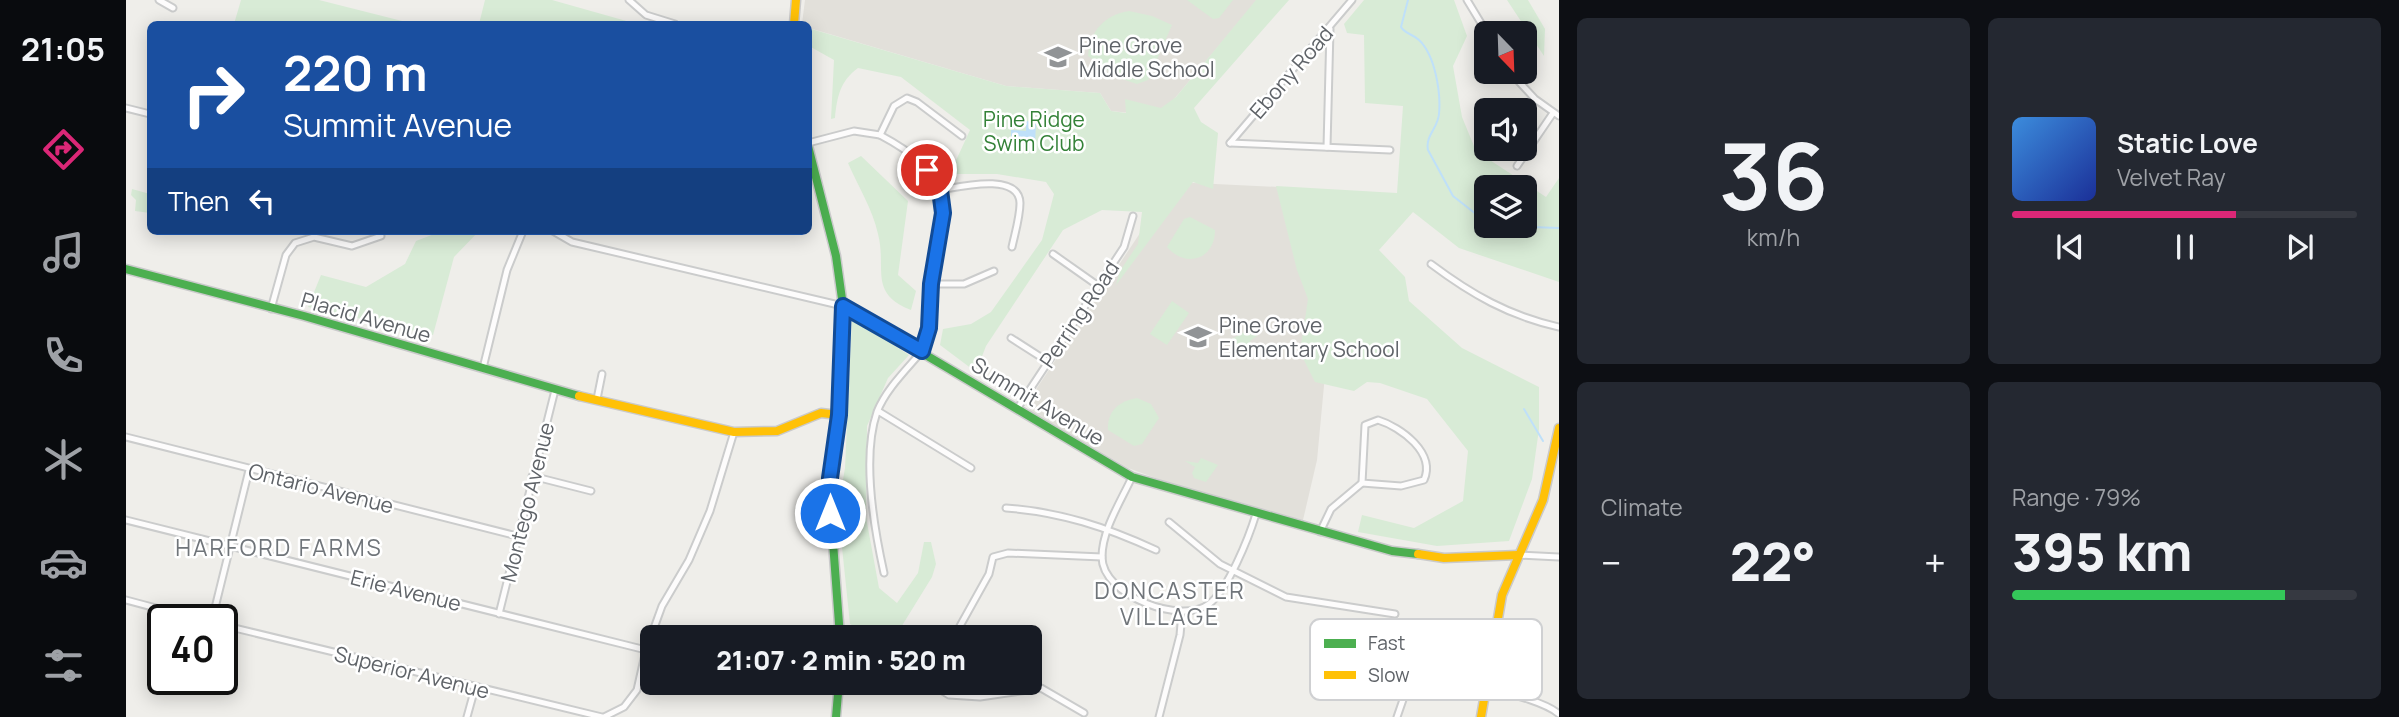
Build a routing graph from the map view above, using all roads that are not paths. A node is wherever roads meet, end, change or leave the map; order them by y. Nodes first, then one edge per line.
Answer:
1 (159, 0) edge
2 (629, 0) edge
3 (796, 0) edge
4 (1352, 0) edge
5 (1467, 0) edge
6 (173, 8) dead end
7 (665, 21) edge
8 (794, 21) edge
9 (1480, 21) edge
10 (1329, 29) junction
11 (1521, 84) edge
12 (126, 108) edge
13 (147, 113) edge
14 (1556, 114) edge
15 (880, 135) junction
16 (962, 136) dead end
17 (812, 144) edge
18 (1327, 147) junction
19 (1390, 150) dead end
20 (812, 161) edge
21 (1517, 166) dead end
22 (940, 190) junction
23 (1133, 216) dead end
24 (521, 235) edge
25 (560, 235) edge
26 (381, 236) dead end
27 (1012, 247) dead end
28 (1053, 254) dead end
29 (1431, 264) dead end
30 (126, 269) edge
31 (994, 271) dead end
32 (931, 284) junction
33 (1097, 285) junction
34 (843, 306) junction
35 (271, 309) junction
36 (1559, 327) edge
37 (1011, 338) dead end
38 (922, 351) junction
39 (1047, 361) junction
40 (483, 369) junction
41 (603, 374) dead end
42 (555, 390) junction
43 (597, 399) junction
44 (1017, 409) junction
45 (878, 411) junction
46 (839, 415) junction
47 (1559, 428) edge
48 (734, 432) junction
49 (126, 437) edge
50 (971, 468) dead end
51 (249, 470) junction
52 (532, 476) junction
53 (1132, 477) junction
54 (1362, 484) junction
55 (591, 491) dead end
56 (1006, 508) dead end
57 (1256, 514) junction
58 (126, 520) edge
59 (1169, 522) dead end
60 (1109, 528) junction
61 (1320, 531) junction
62 (517, 536) junction
63 (231, 546) junction
64 (1156, 550) dead end
65 (1518, 555) junction
66 (1102, 557) junction
67 (1559, 557) edge
68 (1231, 569) junction
69 (884, 573) dead end
70 (126, 600) edge
71 (216, 604) edge
72 (147, 606) edge
73 (1182, 612) junction
74 (499, 614) junction
75 (1395, 614) dead end
76 (1496, 619) edge
77 (655, 625) edge
78 (839, 625) edge
79 (961, 625) edge
80 (238, 629) edge
81 (640, 649) edge
82 (640, 677) edge
83 (475, 688) junction
84 (1042, 689) edge
85 (839, 695) edge
86 (949, 695) edge
87 (994, 695) edge
88 (1403, 700) edge
89 (1538, 700) edge
90 (559, 709) junction
91 (1084, 713) dead end
92 (1559, 714) edge
93 (838, 716) edge
94 (467, 717) edge
95 (557, 717) edge
96 (603, 717) edge
97 (1159, 717) edge
98 (1397, 717) edge

1 - 6 street
2 - 7 street
3 - 8 street
4 - 10 street, Ebony Road
5 - 9 street
10 - 18 street
10 - 18 street, Ebony Road
11 - 14 street
12 - 13 street
14 - 21 street
15 - 16 street
15 - 17 street
15 - 22 street
18 - 19 street
20 - 34 street
22 - 27 street
22 - 32 street
23 - 33 street, Perring Road
24 - 40 street
25 - 34 street, Summit Avenue
26 - 35 street
28 - 33 street
29 - 36 street
30 - 35 street, Placid Avenue
31 - 32 street
32 - 38 street
33 - 39 street, Perring Road
34 - 38 street, Summit Avenue
34 - 46 street
35 - 40 street, Placid Avenue
37 - 39 street
38 - 44 street, Summit Avenue
38 - 45 street
39 - 44 street, Perring Road
40 - 42 street, Placid Avenue
41 - 43 street
42 - 43 street, Placid Avenue
42 - 52 street, Montego Avenue
43 - 48 street, Placid Avenue
44 - 53 street, Summit Avenue
45 - 50 street
45 - 69 street
46 - 48 street, Placid Avenue
46 - 78 street
47 - 65 street
48 - 77 street, Superior Avenue
49 - 51 street, Ontario Avenue
51 - 62 street, Ontario Avenue
51 - 63 street
52 - 55 street
52 - 62 street, Montego Avenue
53 - 57 street, Summit Avenue
53 - 60 street
54 - 54 street
54 - 61 street
56 - 60 street
57 - 61 street, Summit Avenue
57 - 68 street
58 - 63 street, Erie Avenue
59 - 68 street
60 - 64 street
60 - 66 street
61 - 65 street, Summit Avenue
62 - 74 street, Montego Avenue
63 - 71 street
63 - 74 street, Erie Avenue
65 - 67 street
65 - 76 street
66 - 73 street
66 - 79 street
68 - 73 street
68 - 75 street
70 - 72 street
73 - 97 street
74 - 81 street, Erie Avenue
80 - 83 street, Superior Avenue
82 - 96 street, Superior Avenue
83 - 90 street, Superior Avenue
83 - 94 street
84 - 91 street
85 - 93 street
86 - 87 street
88 - 98 street
89 - 92 street
90 - 95 street
90 - 96 street, Superior Avenue

